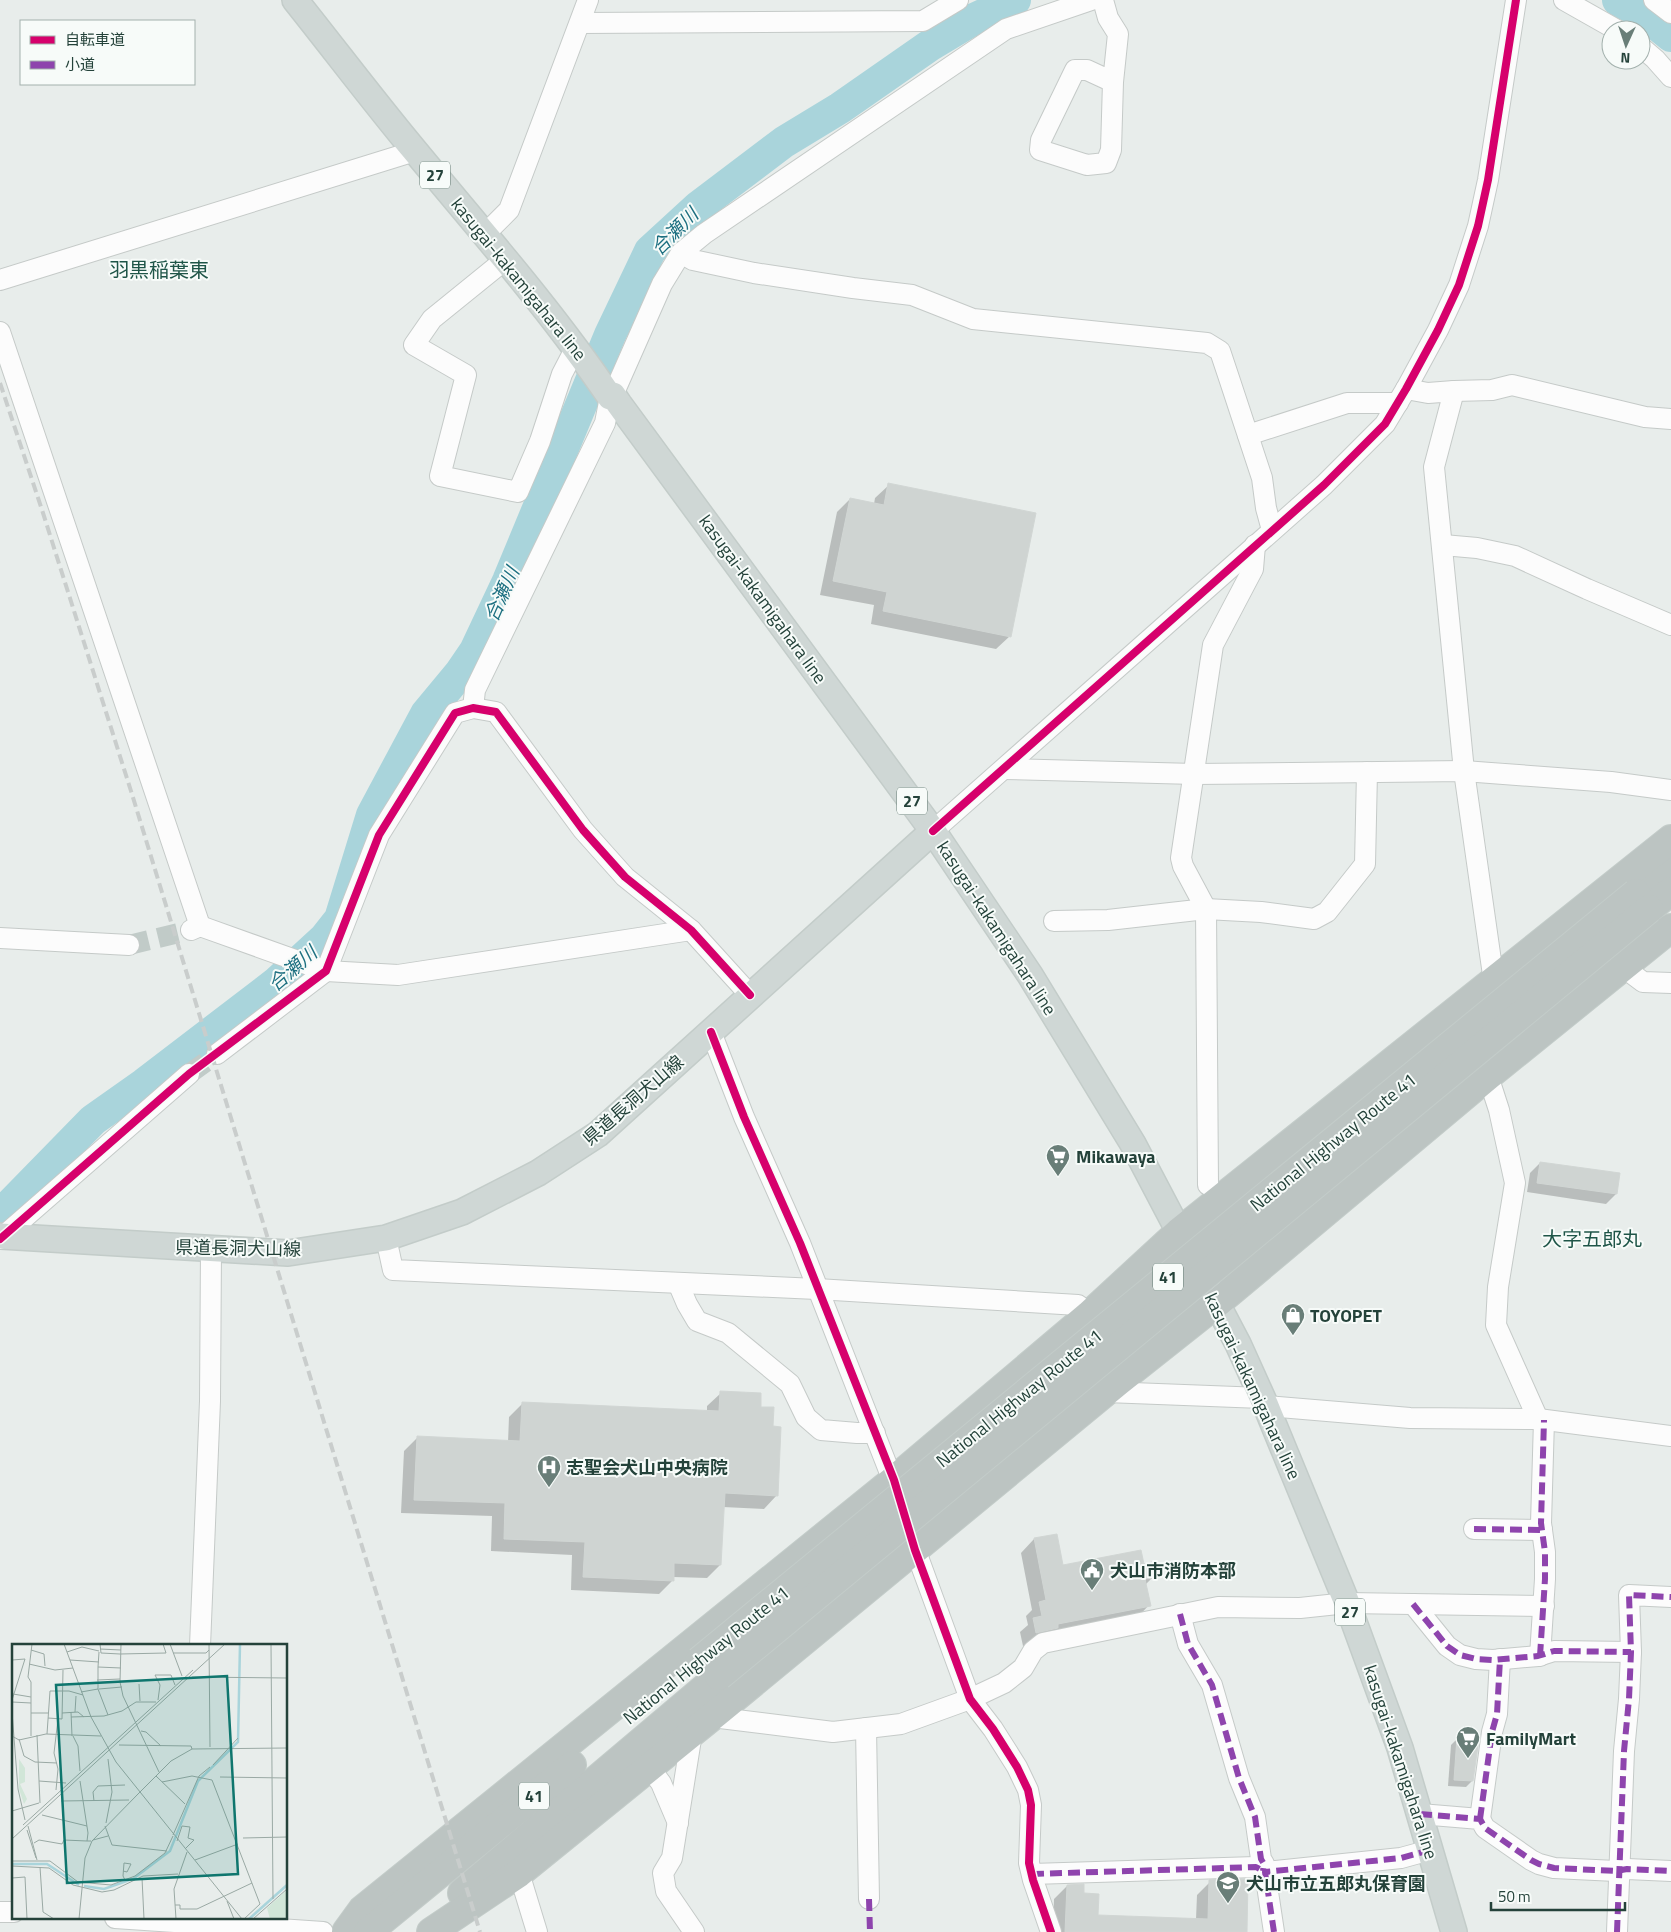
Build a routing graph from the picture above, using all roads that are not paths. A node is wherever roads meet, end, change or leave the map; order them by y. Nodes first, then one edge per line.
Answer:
1 (295, 0) edge
2 (588, 0) edge
3 (958, 0) edge
4 (1092, 0) edge
5 (1103, 0) edge
6 (1516, 0) edge
7 (1564, 0) edge
8 (1654, 0) edge
9 (940, 5) edge
10 (1671, 13) edge
11 (1601, 21) edge
12 (580, 23) junction
13 (1651, 56) edge
14 (1671, 77) edge
15 (1113, 82) junction
16 (415, 151) junction
17 (486, 234) junction
18 (681, 253) junction
19 (506, 259) junction
20 (0, 280) edge
21 (0, 332) edge
22 (576, 348) junction
23 (1454, 390) junction
24 (612, 396) junction
25 (1402, 396) junction
26 (1671, 419) edge
27 (1248, 435) junction
28 (1272, 530) junction
29 (1443, 544) junction
30 (1255, 545) junction
31 (1671, 625) edge
32 (473, 708) junction
33 (1004, 769) junction
34 (1367, 772) junction
35 (1464, 772) junction
36 (1195, 774) junction
37 (1671, 790) edge
38 (933, 831) junction
39 (1671, 839) edge
40 (1671, 865) edge
41 (1671, 891) edge
42 (1642, 901) junction
43 (1206, 909) junction
44 (1054, 921) dead end
45 (1671, 928) edge
46 (691, 930) junction
47 (0, 938) edge
48 (129, 945) tunnel mouth
49 (1622, 967) junction
50 (326, 971) junction
51 (1494, 982) junction
52 (1671, 983) edge
53 (750, 995) junction
54 (711, 1032) junction
55 (217, 1054) tunnel mouth
56 (189, 1074) tunnel mouth
57 (1488, 1076) junction
58 (1208, 1185) dead end
59 (1179, 1232) junction
60 (1, 1237) edge
61 (386, 1238) junction
62 (211, 1250) junction
63 (678, 1283) junction
64 (817, 1289) junction
65 (1216, 1304) junction
66 (1089, 1314) junction
67 (1106, 1392) junction
68 (1264, 1402) junction
69 (1541, 1419) junction
70 (875, 1433) junction
71 (1671, 1436) edge
72 (894, 1480) junction
73 (1474, 1529) dead end
74 (1542, 1530) junction
75 (915, 1550) junction
76 (1671, 1597) edge
77 (1347, 1603) junction
78 (1414, 1604) junction
79 (1544, 1606) junction
80 (1180, 1614) junction
81 (200, 1644) edge
82 (1631, 1652) junction
83 (1540, 1656) junction
84 (1500, 1659) junction
85 (709, 1668) junction
86 (970, 1698) junction
87 (702, 1725) junction
88 (866, 1728) junction
89 (649, 1768) junction
90 (1420, 1814) junction
91 (1480, 1819) junction
92 (678, 1823) junction
93 (1430, 1850) junction
94 (1620, 1870) junction
95 (1671, 1871) edge
96 (1264, 1872) junction
97 (519, 1873) junction
98 (1032, 1874) junction
99 (870, 1898) dead end
100 (139, 1920) edge
101 (187, 1924) edge
102 (323, 1932) edge
103 (346, 1932) edge
104 (368, 1932) edge
105 (416, 1932) edge
106 (430, 1932) edge
107 (538, 1932) edge
108 (694, 1932) edge
109 (1051, 1932) edge
110 (1274, 1932) edge
111 (1454, 1932) edge
112 (1617, 1932) edge

1 - 16 main road, kasugai-kakamigahara line / 27
2 - 12 street
3 - 9 street
4 - 18 street
5 - 15 street
6 - 25 street
7 - 11 street
8 - 10 street
9 - 12 street
12 - 17 street
13 - 14 street
15 - 15 street
16 - 17 main road, kasugai-kakamigahara line / 27
16 - 20 street
17 - 19 main road, kasugai-kakamigahara line / 27
18 - 24 street
18 - 27 street
19 - 22 main road, kasugai-kakamigahara line / 27
19 - 22 street
21 - 50 street
22 - 24 main road, kasugai-kakamigahara line / 27
23 - 25 street
23 - 26 street
23 - 29 street
24 - 32 street
24 - 38 main road, kasugai-kakamigahara line / 27
25 - 27 street
25 - 28 street
27 - 28 street
28 - 30 street
29 - 31 street
29 - 35 street
30 - 33 street
30 - 36 street
32 - 46 street
32 - 50 street
33 - 36 street
33 - 38 street
34 - 35 street
34 - 36 street
34 - 43 street
35 - 37 street
35 - 51 street
36 - 43 street
38 - 53 main road, 県道長洞犬山線
38 - 59 main road, kasugai-kakamigahara line / 27
39 - 51 highway
40 - 42 highway, National Highway Route 41 / 41
41 - 42 highway, National Highway Route 41 / 41
42 - 85 highway, National Highway Route 41 / 41, bridge
43 - 44 street
43 - 58 street
45 - 49 highway
46 - 50 street
46 - 53 street
47 - 48 street
49 - 52 street
49 - 57 highway
50 - 55 street
51 - 59 highway
53 - 54 main road, 県道長洞犬山線
54 - 61 main road, 県道長洞犬山線
54 - 64 street
56 - 60 street
57 - 65 highway
57 - 69 street
59 - 65 main road, kasugai-kakamigahara line / 27
59 - 66 highway
60 - 62 main road, 県道長洞犬山線
61 - 62 main road, 県道長洞犬山線
61 - 63 street
62 - 81 street
63 - 64 street
63 - 70 street
64 - 66 street
64 - 70 street
65 - 67 highway
65 - 68 main road, kasugai-kakamigahara line / 27
66 - 72 highway
67 - 68 street
67 - 75 highway
68 - 69 street
68 - 77 main road, kasugai-kakamigahara line / 27
69 - 71 street
69 - 74 street
70 - 72 street
72 - 75 street
72 - 103 highway
73 - 74 street
74 - 79 street
75 - 86 street
75 - 87 highway
76 - 82 street
77 - 78 street
77 - 80 street
77 - 90 main road, kasugai-kakamigahara line / 27
78 - 79 street
78 - 84 street
79 - 83 street
80 - 86 street
80 - 96 street
82 - 83 street
82 - 94 street
83 - 84 street
84 - 91 street
85 - 104 highway, National Highway Route 41 / 41
85 - 105 highway, National Highway Route 41 / 41
86 - 88 street
86 - 98 street
87 - 88 street
87 - 89 highway
87 - 92 street
88 - 99 street
89 - 92 street
89 - 97 highway
90 - 91 street
90 - 93 main road, kasugai-kakamigahara line / 27
91 - 94 street
92 - 108 street
93 - 96 street
93 - 111 main road, kasugai-kakamigahara line / 27
94 - 95 street
94 - 112 street
96 - 98 street
96 - 110 street
97 - 106 highway
97 - 107 street
98 - 109 street
100 - 101 street
101 - 102 street

